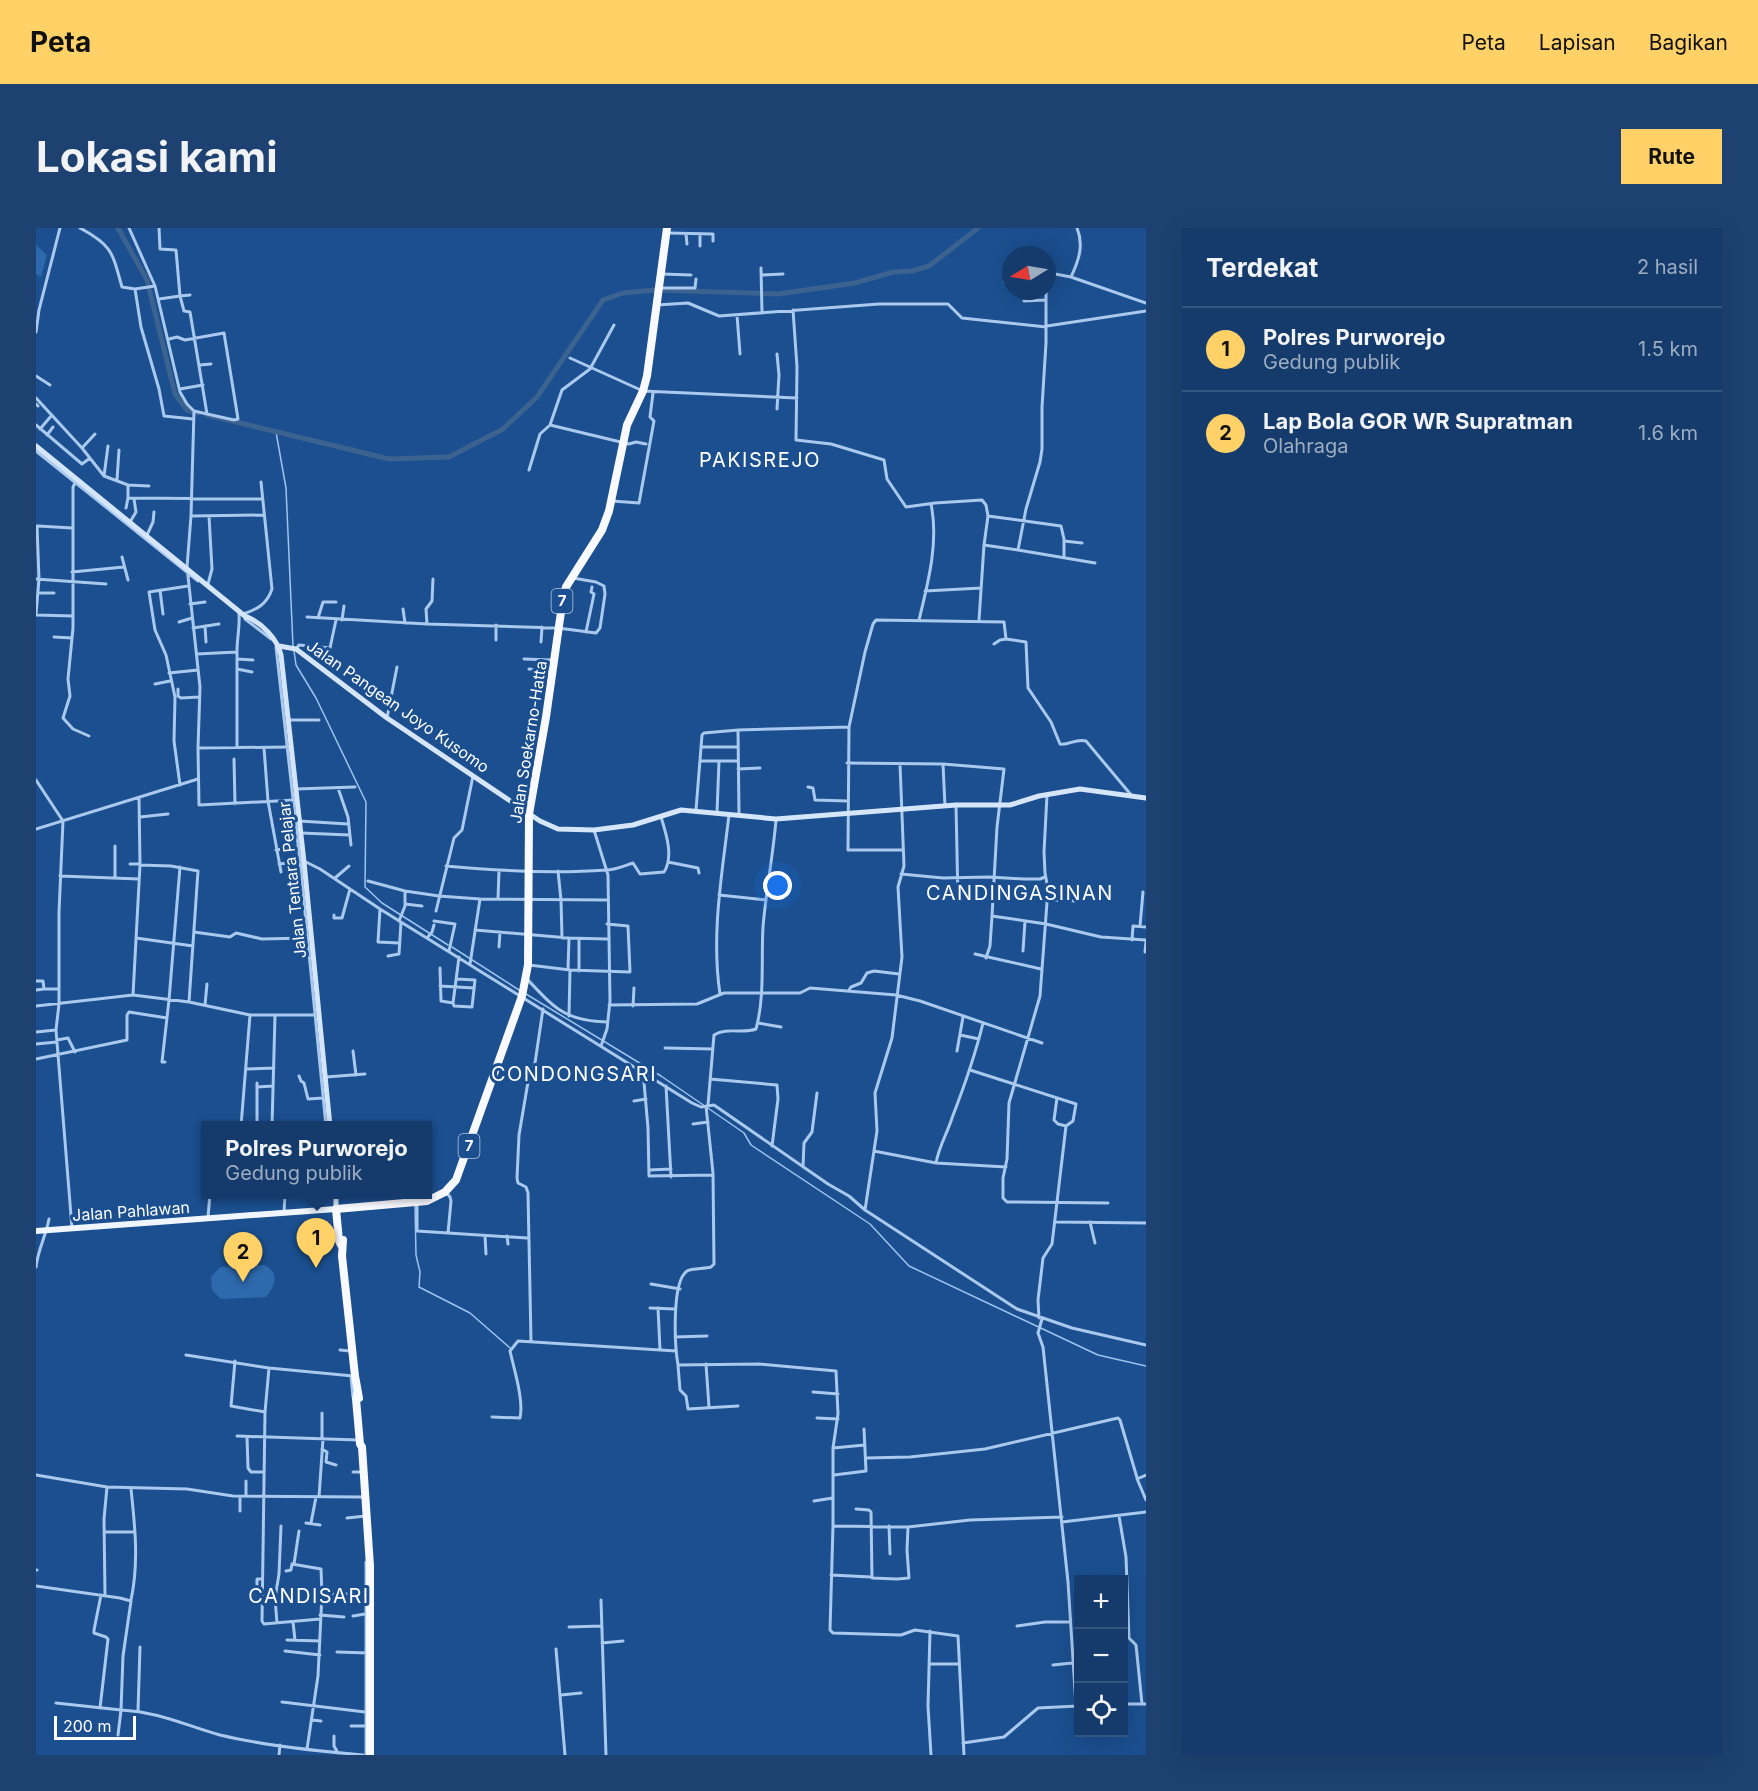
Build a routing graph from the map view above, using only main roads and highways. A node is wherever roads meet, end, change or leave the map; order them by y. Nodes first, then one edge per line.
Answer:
1 (666, 231) edge
2 (36, 446) edge
3 (279, 646) junction
4 (1146, 798) edge
5 (529, 814) junction
6 (328, 1121) edge
7 (336, 1199) edge
8 (338, 1207) junction
9 (36, 1231) edge
10 (341, 1245) junction
11 (366, 1755) edge

1 - 5 highway, Jalan Soekarno-Hatta / 7
2 - 3 main road
3 - 5 main road, Jalan Pangean Joyo Kusomo
3 - 6 main road, Jalan Tentara Pelajar
4 - 5 main road, Jalan Pangean Joyo Kusomo
5 - 8 highway, Jalan Soekarno-Hatta / 7
7 - 8 main road
8 - 9 main road, Jalan Pahlawan
8 - 10 highway
8 - 10 highway
10 - 11 highway

